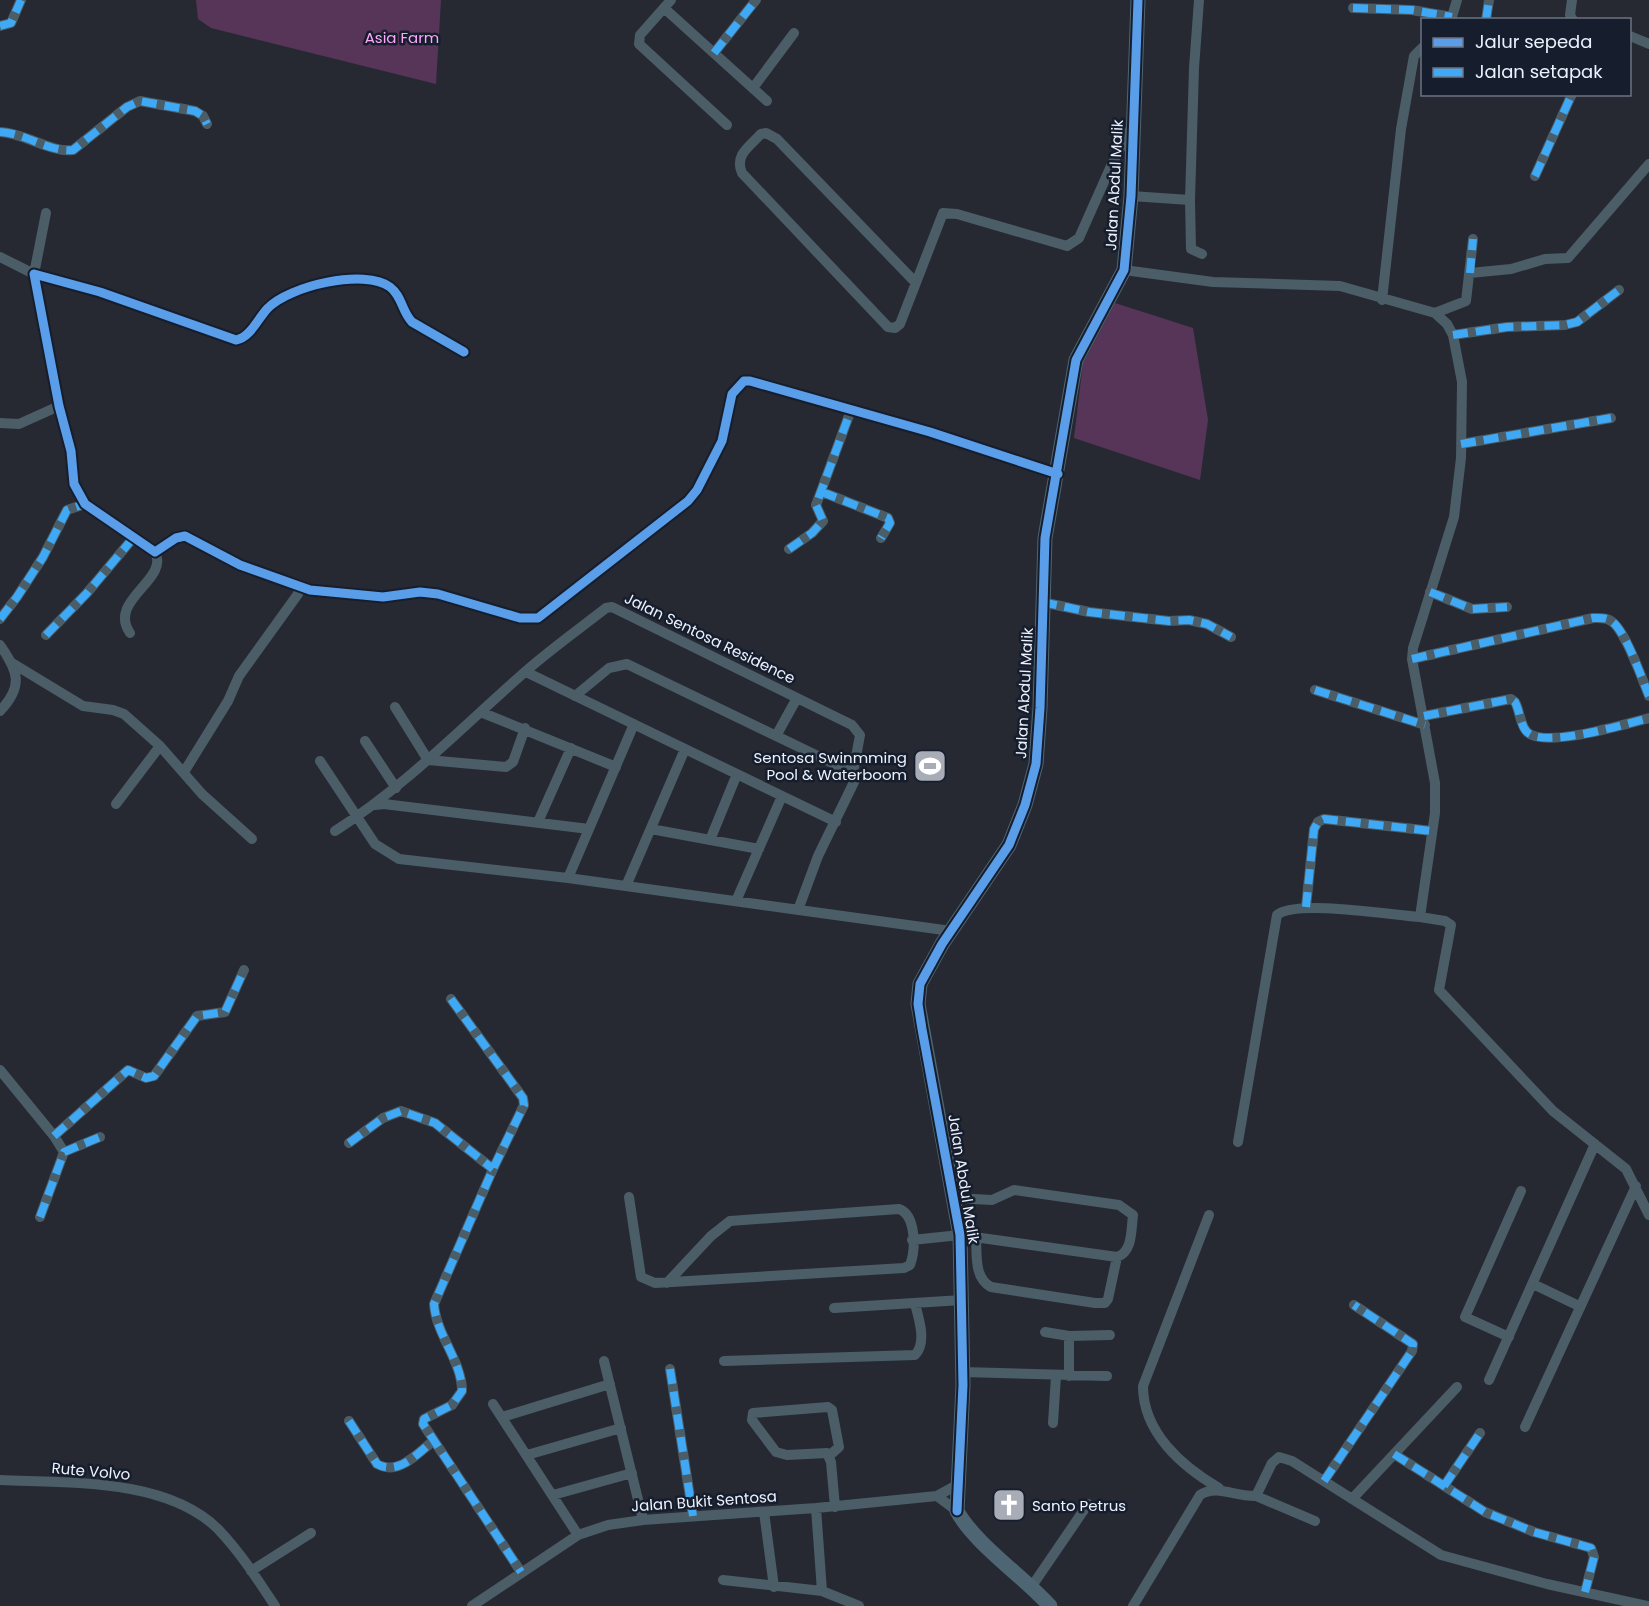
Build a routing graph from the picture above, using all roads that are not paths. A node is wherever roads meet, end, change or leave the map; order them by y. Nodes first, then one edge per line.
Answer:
1 (21, 0) edge
2 (756, 0) edge
3 (1138, 0) edge
4 (1199, 0) edge
5 (1457, 0) edge
6 (1490, 0) edge
7 (1572, 0) edge
8 (667, 4) edge
9 (1353, 8) dead end
10 (1451, 18) edge
11 (1486, 18) edge
12 (1572, 18) edge
13 (0, 26) edge
14 (794, 33) dead end
15 (1631, 37) edge
16 (1649, 44) edge
17 (1421, 49) edge
18 (714, 53) junction
19 (753, 88) junction
20 (1571, 96) edge
21 (767, 101) dead end
22 (207, 124) dead end
23 (727, 125) dead end
24 (1133, 125) junction
25 (0, 132) edge
26 (1649, 164) edge
27 (1535, 176) dead end
28 (1131, 196) junction
29 (1190, 200) junction
30 (46, 213) dead end
31 (1473, 239) dead end
32 (1202, 254) dead end
33 (0, 258) edge
34 (1124, 270) junction
35 (1470, 273) junction
36 (34, 274) junction
37 (915, 283) junction
38 (1619, 290) dead end
39 (1382, 300) junction
40 (1435, 313) junction
41 (1453, 335) junction
42 (464, 352) dead end
43 (59, 406) junction
44 (851, 410) junction
45 (1611, 418) dead end
46 (0, 423) edge
47 (1461, 444) junction
48 (1058, 474) junction
49 (822, 492) junction
50 (85, 504) junction
51 (134, 537) junction
52 (881, 538) dead end
53 (789, 549) dead end
54 (155, 552) junction
55 (299, 587) junction
56 (1430, 592) junction
57 (1042, 602) junction
58 (1507, 607) dead end
59 (0, 619) edge
60 (130, 633) dead end
61 (46, 635) dead end
62 (1231, 638) dead end
63 (0, 645) edge
64 (1413, 658) junction
65 (12, 663) junction
66 (526, 672) junction
67 (1315, 690) dead end
68 (575, 696) junction
69 (1649, 696) edge
70 (797, 698) junction
71 (395, 707) dead end
72 (0, 711) edge
73 (483, 713) junction
74 (1649, 718) edge
75 (1425, 720) junction
76 (634, 724) junction
77 (525, 728) junction
78 (776, 736) junction
79 (365, 741) dead end
80 (160, 746) junction
81 (571, 747) junction
82 (685, 749) junction
83 (428, 760) junction
84 (320, 761) dead end
85 (616, 766) junction
86 (184, 772) junction
87 (853, 773) junction
88 (737, 774) junction
89 (396, 788) junction
90 (782, 796) junction
91 (116, 804) dead end
92 (374, 806) junction
93 (357, 817) junction
94 (538, 822) junction
95 (836, 822) junction
96 (589, 829) junction
97 (651, 830) junction
98 (335, 831) dead end
99 (1432, 831) junction
100 (252, 839) dead end
101 (710, 840) junction
102 (759, 849) junction
103 (568, 878) junction
104 (626, 886) junction
105 (736, 901) junction
106 (1306, 907) junction
107 (798, 910) junction
108 (1420, 917) junction
109 (951, 931) junction
110 (244, 970) dead end
111 (451, 999) dead end
112 (0, 1070) edge
113 (54, 1136) junction
114 (100, 1137) dead end
115 (1238, 1142) dead end
116 (349, 1143) dead end
117 (1595, 1144) junction
118 (64, 1152) junction
119 (493, 1168) junction
120 (1636, 1186) junction
121 (1521, 1191) dead end
122 (629, 1197) dead end
123 (954, 1198) junction
124 (1209, 1215) dead end
125 (1649, 1215) edge
126 (40, 1217) dead end
127 (960, 1235) junction
128 (976, 1238) junction
129 (912, 1239) junction
130 (1117, 1257) junction
131 (668, 1282) junction
132 (1533, 1284) junction
133 (962, 1300) junction
134 (915, 1304) junction
135 (1354, 1305) dead end
136 (1579, 1306) junction
137 (834, 1308) dead end
138 (1045, 1332) dead end
139 (1110, 1335) dead end
140 (1069, 1336) junction
141 (1509, 1337) junction
142 (724, 1360) dead end
143 (604, 1361) dead end
144 (670, 1369) dead end
145 (963, 1372) junction
146 (1056, 1376) junction
147 (1069, 1376) junction
148 (1107, 1376) dead end
149 (1489, 1380) dead end
150 (610, 1384) junction
151 (1457, 1387) dead end
152 (493, 1404) dead end
153 (502, 1417) junction
154 (348, 1421) dead end
155 (1053, 1423) dead end
156 (1525, 1427) dead end
157 (621, 1428) junction
158 (1480, 1433) dead end
159 (433, 1441) junction
160 (1394, 1454) junction
161 (526, 1455) junction
162 (829, 1456) junction
163 (632, 1473) junction
164 (0, 1479) edge
165 (1324, 1481) junction
166 (957, 1485) junction
167 (1444, 1486) junction
168 (1220, 1489) junction
169 (553, 1495) junction
170 (937, 1496) junction
171 (1256, 1496) junction
172 (1352, 1498) junction
173 (1088, 1504) dead end
174 (835, 1507) junction
175 (816, 1508) junction
176 (957, 1511) junction
177 (764, 1512) junction
178 (693, 1516) junction
179 (643, 1520) junction
180 (1314, 1521) dead end
181 (311, 1533) dead end
182 (578, 1535) junction
183 (251, 1571) junction
184 (521, 1572) junction
185 (723, 1580) dead end
186 (1032, 1586) junction
187 (774, 1587) junction
188 (822, 1591) junction
189 (1585, 1592) junction
190 (1649, 1600) edge
191 (275, 1606) edge
192 (472, 1606) edge
193 (859, 1606) edge
194 (1050, 1606) edge
195 (1133, 1606) edge
196 (1647, 1606) edge

1 - 13 street
2 - 18 street
3 - 24 street, Jalan Abdul Malik
4 - 29 street
5 - 10 street
6 - 11 street
7 - 12 street
8 - 18 street
8 - 23 street
9 - 10 street
14 - 19 street
15 - 16 street
17 - 39 street
18 - 19 street
19 - 21 street
20 - 27 street
22 - 25 street
24 - 28 street, Jalan Abdul Malik
24 - 37 street
26 - 35 street
28 - 29 street
28 - 34 street, Jalan Abdul Malik
29 - 32 street
30 - 36 street
31 - 35 street
33 - 36 street
34 - 39 street
34 - 48 street, Jalan Abdul Malik
35 - 40 street
36 - 42 street
36 - 43 street
37 - 37 street
38 - 41 street
39 - 40 street
40 - 41 street
41 - 47 street
43 - 46 street
43 - 50 street
44 - 48 street
44 - 49 street
44 - 55 street
45 - 47 street
47 - 56 street
48 - 57 street, Jalan Abdul Malik
49 - 52 street
49 - 53 street
50 - 51 street
50 - 59 street
51 - 54 street
51 - 61 street
54 - 55 street
54 - 60 street
55 - 86 street
56 - 58 street
56 - 64 street
57 - 62 street
57 - 109 street, Jalan Abdul Malik
63 - 65 street
64 - 69 street
64 - 75 street
65 - 72 street
65 - 80 street
66 - 68 street
66 - 70 street, Jalan Sentosa Residence
66 - 73 street, Jalan Sentosa Residence
67 - 75 street
68 - 76 street
68 - 78 street
70 - 78 street
70 - 87 street, Jalan Sentosa Residence
71 - 83 street
73 - 77 street
73 - 83 street, Jalan Sentosa Residence
74 - 75 street
75 - 99 street
76 - 82 street
76 - 85 street
77 - 81 street
77 - 83 street
78 - 87 street
79 - 89 street
80 - 86 street
80 - 91 street
81 - 85 street
81 - 94 street
82 - 88 street
82 - 97 street
83 - 89 street, Jalan Sentosa Residence
84 - 93 street
85 - 96 street
86 - 100 street
87 - 95 street, Jalan Sentosa Residence
88 - 90 street
88 - 101 street
89 - 92 street, Jalan Sentosa Residence
90 - 95 street
90 - 102 street
92 - 93 street, Jalan Sentosa Residence
92 - 94 street
93 - 98 street, Jalan Sentosa Residence
93 - 103 street
94 - 96 street
95 - 107 street, Jalan Sentosa Residence
96 - 103 street
97 - 101 street
97 - 104 street
99 - 106 street
99 - 108 street
101 - 102 street
102 - 105 street
103 - 104 street
104 - 105 street
105 - 107 street
106 - 108 street
106 - 115 street
107 - 109 street
108 - 117 street
109 - 123 street, Jalan Abdul Malik
110 - 113 street
111 - 119 street
112 - 113 street
113 - 118 street
114 - 118 street
116 - 119 street
117 - 120 street
117 - 132 street
118 - 126 street
119 - 159 street
120 - 125 street
120 - 136 street
121 - 141 street
122 - 131 street
123 - 127 street, Jalan Abdul Malik
123 - 130 street
124 - 168 street
127 - 128 street
127 - 129 street
127 - 133 street, Jalan Abdul Malik
128 - 130 street
128 - 130 street
129 - 131 street
129 - 131 street
132 - 136 street
132 - 141 street
133 - 134 street
133 - 145 street, Jalan Abdul Malik
134 - 137 street
134 - 142 street
135 - 165 street
136 - 156 street
138 - 140 street
139 - 140 street
140 - 147 street
141 - 149 street
143 - 150 street
144 - 178 street
145 - 146 street
145 - 166 street, Jalan Abdul Malik
146 - 147 street
146 - 155 street
147 - 148 street
150 - 153 street
150 - 157 street
151 - 160 street
152 - 153 street
153 - 161 street
154 - 159 street
157 - 161 street
157 - 163 street
158 - 167 street
159 - 184 street
160 - 167 street
160 - 172 street
161 - 169 street
162 - 162 street
162 - 174 street
163 - 169 street
163 - 179 street
164 - 183 street, Rute Volvo
165 - 171 street
165 - 172 street
166 - 170 street, Jalan Bukit Sentosa
166 - 176 street, Jalan Abdul Malik
167 - 189 street
168 - 171 street
168 - 195 street
169 - 182 street
170 - 174 street, Jalan Bukit Sentosa
170 - 176 street
171 - 180 street
172 - 189 street
173 - 186 street
174 - 175 street, Jalan Bukit Sentosa
175 - 177 street, Jalan Bukit Sentosa
175 - 188 street
176 - 186 street
177 - 178 street, Jalan Bukit Sentosa
177 - 187 street
178 - 179 street, Jalan Bukit Sentosa
179 - 182 street, Jalan Bukit Sentosa
181 - 183 street
182 - 184 street, Jalan Bukit Sentosa
183 - 191 street, Rute Volvo
184 - 192 street, Jalan Bukit Sentosa
185 - 187 street
186 - 194 street
187 - 188 street
188 - 193 street
189 - 196 street
190 - 196 street

